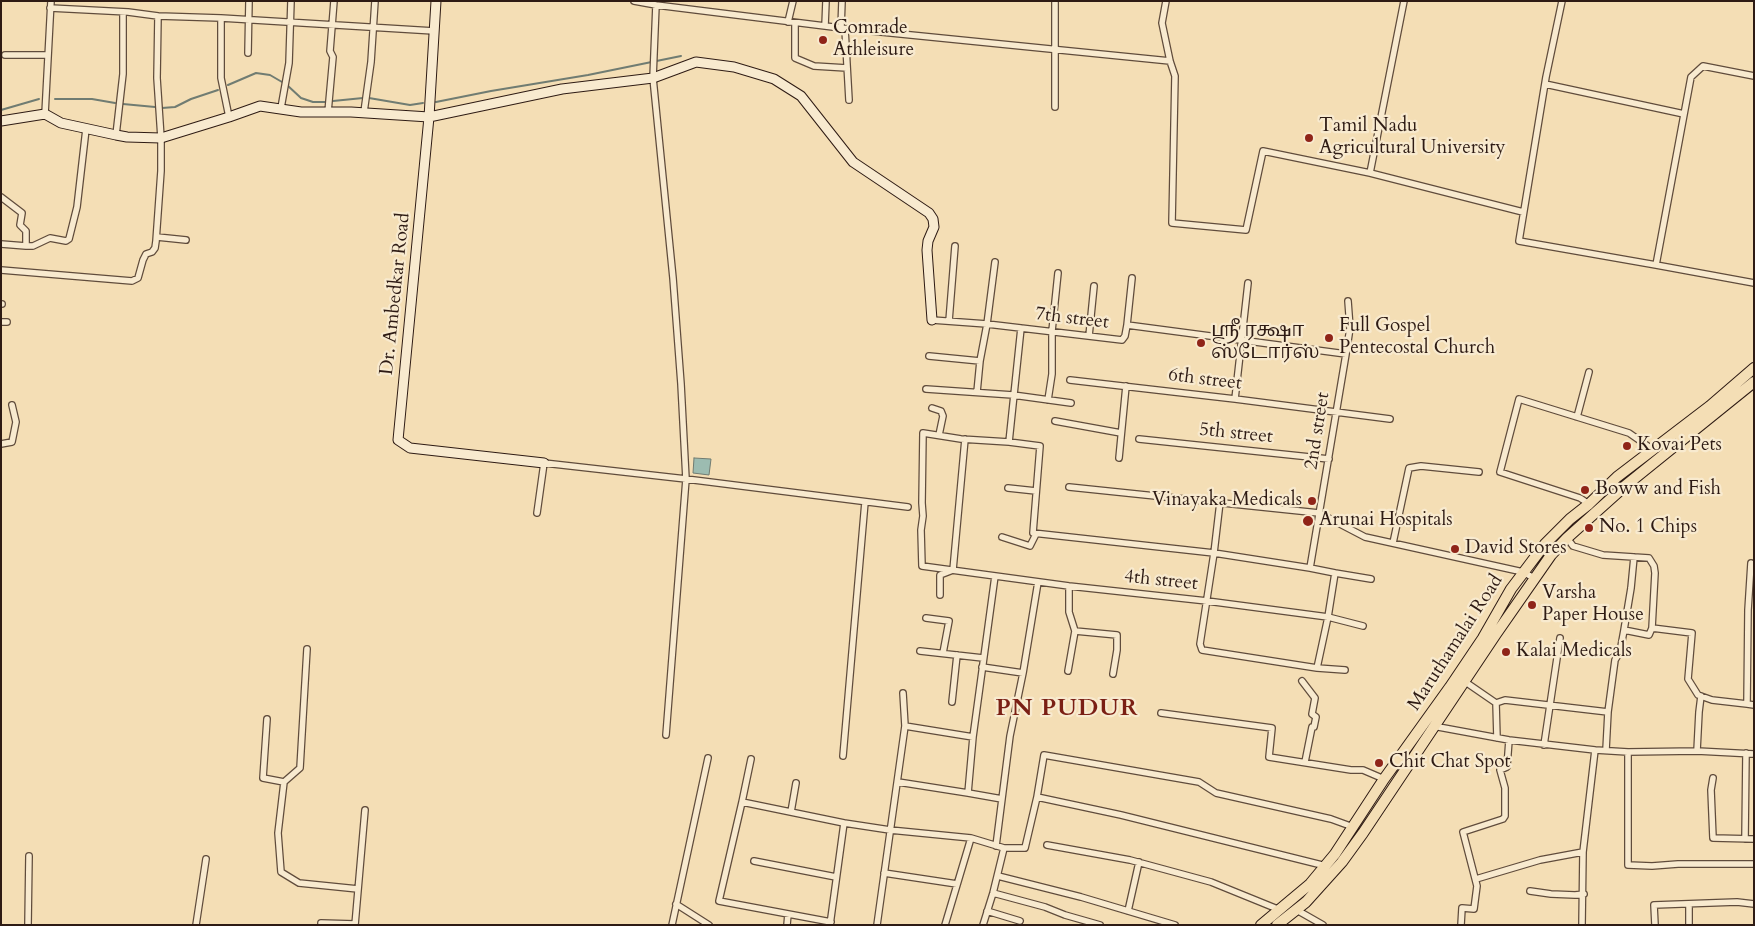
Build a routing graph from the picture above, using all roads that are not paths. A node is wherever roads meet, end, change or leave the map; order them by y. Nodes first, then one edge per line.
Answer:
1 (249, 1) edge
2 (291, 1) edge
3 (334, 1) edge
4 (375, 1) edge
5 (436, 1) edge
6 (634, 1) edge
7 (793, 1) edge
8 (826, 1) edge
9 (842, 1) edge
10 (1055, 1) edge
11 (1166, 1) edge
12 (1404, 1) edge
13 (1562, 1) edge
14 (51, 4) edge
15 (668, 4) edge
16 (656, 5) junction
17 (122, 12) junction
18 (158, 16) junction
19 (221, 18) junction
20 (248, 20) junction
21 (290, 22) junction
22 (788, 22) junction
23 (795, 23) junction
24 (333, 25) junction
25 (825, 26) junction
26 (373, 28) junction
27 (843, 29) junction
28 (434, 30) junction
29 (1055, 50) junction
30 (248, 53) dead end
31 (5, 55) dead end
32 (48, 56) junction
33 (1170, 61) junction
34 (847, 68) junction
35 (1754, 76) edge
36 (653, 78) junction
37 (1545, 84) junction
38 (849, 100) dead end
39 (1055, 106) dead end
40 (281, 108) junction
41 (328, 112) junction
42 (364, 112) junction
43 (45, 114) junction
44 (1684, 114) junction
45 (229, 117) junction
46 (429, 117) junction
47 (1, 122) edge
48 (86, 129) junction
49 (116, 135) junction
50 (161, 138) junction
51 (1370, 173) junction
52 (1, 197) edge
53 (1523, 212) junction
54 (157, 237) junction
55 (186, 240) dead end
56 (1, 244) edge
57 (26, 246) junction
58 (955, 246) dead end
59 (996, 262) dead end
60 (1656, 264) junction
61 (1, 270) edge
62 (1058, 273) dead end
63 (1132, 278) dead end
64 (1248, 283) dead end
65 (1754, 283) edge
66 (1094, 286) dead end
67 (1348, 301) dead end
68 (932, 320) joint
69 (949, 321) junction
70 (987, 324) junction
71 (1127, 325) junction
72 (1021, 328) junction
73 (1052, 332) junction
74 (1089, 336) junction
75 (1242, 340) junction
76 (1346, 354) junction
77 (930, 356) dead end
78 (980, 361) junction
79 (1754, 368) edge
80 (1589, 372) dead end
81 (1070, 380) dead end
82 (1754, 382) edge
83 (1126, 386) junction
84 (926, 389) dead end
85 (977, 392) junction
86 (1013, 395) junction
87 (1235, 399) junction
88 (1048, 400) junction
89 (1072, 403) dead end
90 (12, 405) dead end
91 (932, 408) dead end
92 (1336, 412) junction
93 (1577, 417) junction
94 (1390, 419) dead end
95 (1055, 421) dead end
96 (1121, 433) junction
97 (939, 436) junction
98 (966, 439) junction
99 (1139, 439) dead end
100 (1009, 442) junction
101 (1, 444) edge
102 (1652, 450) junction
103 (1118, 458) dead end
104 (1329, 459) junction
105 (544, 463) junction
106 (1479, 472) dead end
107 (686, 479) junction
108 (1069, 487) dead end
109 (1008, 488) dead end
110 (1036, 491) junction
111 (864, 502) junction
112 (1220, 502) junction
113 (1589, 504) junction
114 (908, 507) dead end
115 (537, 513) dead end
116 (1320, 513) junction
117 (1036, 534) junction
118 (1002, 538) dead end
119 (1568, 538) junction
120 (1393, 544) junction
121 (1214, 553) junction
122 (1634, 557) junction
123 (1751, 563) dead end
124 (1310, 568) junction
125 (953, 570) junction
126 (1523, 572) junction
127 (1335, 573) junction
128 (995, 576) junction
129 (1371, 578) dead end
130 (1534, 578) junction
131 (1038, 582) junction
132 (1069, 586) junction
133 (940, 596) dead end
134 (1207, 601) junction
135 (1751, 610) edge
136 (1328, 617) junction
137 (926, 618) dead end
138 (1364, 626) dead end
139 (1652, 628) junction
140 (1624, 630) junction
141 (1075, 631) junction
142 (1560, 638) dead end
143 (307, 649) dead end
144 (920, 651) dead end
145 (943, 653) junction
146 (957, 655) junction
147 (983, 658) junction
148 (1750, 658) edge
149 (982, 667) junction
150 (1318, 668) junction
151 (1345, 670) dead end
152 (1068, 671) dead end
153 (1023, 673) junction
154 (1113, 674) dead end
155 (1464, 680) junction
156 (1302, 681) dead end
157 (904, 693) dead end
158 (1701, 696) junction
159 (952, 702) dead end
160 (1496, 703) junction
161 (1750, 704) edge
162 (1549, 706) junction
163 (1608, 712) junction
164 (1161, 713) dead end
165 (268, 719) dead end
166 (1430, 725) junction
167 (905, 726) junction
168 (666, 735) dead end
169 (973, 737) junction
170 (1497, 738) junction
171 (1509, 740) junction
172 (1544, 745) junction
173 (1596, 750) junction
174 (1606, 750) junction
175 (1697, 751) junction
176 (1628, 752) junction
177 (1746, 753) junction
178 (1754, 754) edge
179 (843, 756) dead end
180 (708, 758) dead end
181 (751, 759) dead end
182 (1305, 762) junction
183 (1714, 778) dead end
184 (1384, 779) junction
185 (284, 782) junction
186 (898, 782) junction
187 (796, 783) dead end
188 (968, 793) junction
189 (1037, 796) junction
190 (1002, 799) junction
191 (742, 802) junction
192 (364, 810) dead end
193 (791, 812) junction
194 (844, 823) junction
195 (1353, 827) junction
196 (890, 830) junction
197 (971, 838) junction
198 (1745, 838) junction
199 (1754, 839) edge
200 (1047, 845) dead end
201 (996, 846) junction
202 (1004, 848) junction
203 (1025, 848) junction
204 (1034, 849) dead end
205 (1583, 852) junction
206 (29, 856) dead end
207 (206, 859) dead end
208 (754, 861) dead end
209 (1139, 862) junction
210 (1754, 864) edge
211 (1326, 866) junction
212 (884, 873) junction
213 (836, 876) junction
214 (998, 876) junction
215 (1476, 879) junction
216 (957, 884) junction
217 (358, 889) junction
218 (1530, 891) dead end
219 (993, 893) junction
220 (1584, 894) junction
221 (676, 904) junction
222 (1689, 904) junction
223 (1754, 904) edge
224 (1293, 906) junction
225 (1280, 910) junction
226 (987, 911) junction
227 (1128, 912) junction
228 (788, 914) junction
229 (1020, 921) dead end
230 (321, 923) dead end
231 (830, 923) edge
232 (28, 925) edge
233 (196, 925) edge
234 (356, 925) edge
235 (672, 925) edge
236 (709, 925) edge
237 (786, 925) edge
238 (877, 925) edge
239 (945, 925) edge
240 (983, 925) edge
241 (1100, 925) edge
242 (1175, 925) edge
243 (1261, 925) edge
244 (1277, 925) edge
245 (1323, 925) edge
246 (1461, 925) edge
247 (1582, 925) edge
248 (1655, 925) edge
249 (1690, 925) edge

1 - 20 street
2 - 21 street
3 - 24 street
4 - 26 street
5 - 28 street, Dr. Ambedkar Road
6 - 16 street
7 - 22 street
8 - 25 street
9 - 27 street
10 - 29 street
11 - 33 street
12 - 51 street
13 - 37 street
14 - 17 street
14 - 32 street
15 - 16 street
15 - 22 street
16 - 36 street
17 - 18 street
17 - 49 street
18 - 19 street
18 - 50 street
19 - 20 street
19 - 45 street
20 - 21 street
20 - 30 street
21 - 24 street
21 - 40 street
22 - 23 street
23 - 25 street
23 - 34 street
24 - 26 street
24 - 41 street
25 - 27 street
26 - 28 street
26 - 42 street
27 - 29 street
27 - 34 street
28 - 46 street, Dr. Ambedkar Road
29 - 33 street
29 - 39 street
31 - 32 street
32 - 43 street
33 - 51 street
34 - 38 street
35 - 44 street
36 - 46 street
36 - 68 street
36 - 107 street
37 - 44 street
37 - 53 street
40 - 41 street
40 - 45 street
41 - 42 street
42 - 46 street
43 - 47 street
43 - 48 street
44 - 60 street
45 - 50 street
46 - 105 street, Dr. Ambedkar Road
48 - 49 street
48 - 57 street
49 - 50 street
50 - 54 street
51 - 53 street
52 - 57 street
53 - 60 street
54 - 55 street
54 - 61 street
56 - 57 street
58 - 69 street
59 - 70 street
60 - 65 street
62 - 73 street
63 - 71 street
64 - 75 street
66 - 74 street
67 - 76 street, 2nd street
68 - 69 street, 7th street
69 - 70 street, 7th street
70 - 72 street, 7th street
70 - 78 street
71 - 74 street, 7th street
71 - 75 street, 7th street
72 - 73 street, 7th street
72 - 86 street
73 - 74 street, 7th street
73 - 88 street
75 - 76 street, 7th street
75 - 87 street
76 - 92 street, 2nd street
77 - 78 street
78 - 85 street
79 - 102 main road, Maruthamalai Road
80 - 93 street
81 - 83 street, 6th street
82 - 119 main road, Maruthamalai Road
83 - 87 street, 6th street
83 - 96 street
84 - 85 street
85 - 86 street
86 - 88 street
86 - 100 street
87 - 92 street, 6th street
88 - 89 street
90 - 101 street
91 - 97 street
92 - 94 street, 6th street
92 - 104 street, 2nd street
93 - 102 street
93 - 113 street
95 - 96 street
96 - 103 street
97 - 98 street
97 - 125 street, 4th street
98 - 100 street
98 - 125 street
99 - 104 street, 5th street
100 - 110 street
102 - 113 main road, Maruthamalai Road
104 - 116 street, 2nd street
105 - 107 street
105 - 115 street
106 - 120 street
107 - 111 street
107 - 168 street
108 - 112 street
109 - 110 street
110 - 117 street
111 - 114 street
111 - 179 street
112 - 116 street
112 - 121 street
113 - 126 main road, Maruthamalai Road
116 - 120 street
116 - 124 street, 2nd street
117 - 118 street
117 - 121 street
119 - 122 street
119 - 130 main road, Maruthamalai Road
120 - 126 street
121 - 124 street
121 - 134 street
122 - 139 street
122 - 140 street
123 - 135 street
124 - 127 street
125 - 128 street, 4th street
125 - 133 street
126 - 130 street
126 - 166 main road, Maruthamalai Road
127 - 129 street
127 - 136 street
128 - 131 street, 4th street
128 - 147 street
130 - 155 main road, Maruthamalai Road
131 - 132 street, 4th street
131 - 153 street
132 - 134 street, 4th street
132 - 141 street
134 - 136 street, 4th street
134 - 150 street
135 - 148 street
136 - 138 street, 4th street
136 - 150 street
137 - 145 street
139 - 140 street
139 - 158 street
140 - 163 street
141 - 152 street
141 - 154 street
142 - 162 street
143 - 185 street
144 - 145 street
145 - 146 street
146 - 147 street
146 - 159 street
147 - 149 street
148 - 161 street
149 - 153 street
149 - 169 street
150 - 151 street
153 - 190 street
155 - 160 street
155 - 166 main road, Maruthamalai Road
156 - 182 street
157 - 167 street
158 - 161 street
158 - 175 street
160 - 162 street
160 - 170 street
162 - 163 street
162 - 172 street
163 - 174 street
164 - 182 street
165 - 185 street
166 - 170 street
166 - 184 main road, Maruthamalai Road
166 - 224 main road, Maruthamalai Road
167 - 169 street
167 - 186 street
169 - 188 street
170 - 171 street
171 - 172 street
171 - 215 street
172 - 173 street
173 - 174 street
173 - 205 street
174 - 176 street
175 - 176 street
175 - 177 street
176 - 210 street
177 - 178 street
177 - 198 street
180 - 221 street
181 - 191 street
182 - 184 street
183 - 198 street
184 - 195 main road, Maruthamalai Road
185 - 217 street
186 - 188 street
186 - 196 street
187 - 193 street
188 - 190 street
189 - 195 street
189 - 203 street
189 - 211 street
190 - 201 street
191 - 193 street
191 - 228 street
192 - 217 street
193 - 194 street
194 - 196 street
194 - 213 street
195 - 211 main road, Maruthamalai Road
196 - 197 street
196 - 212 street
197 - 201 street
197 - 216 street
198 - 199 street
200 - 209 street
201 - 202 street
202 - 203 street
202 - 214 street
203 - 204 street
205 - 215 street
205 - 220 street
206 - 232 street
207 - 233 street
208 - 213 street
209 - 225 street
209 - 227 street
211 - 224 main road, Maruthamalai Road
212 - 216 street
212 - 238 street
213 - 231 street
214 - 219 street
214 - 227 street
215 - 246 street
216 - 239 street
217 - 234 street
218 - 220 street
219 - 226 street
219 - 241 street
220 - 247 street
221 - 235 street
221 - 236 street
222 - 223 street
222 - 248 street
222 - 249 street
224 - 225 main road, Maruthamalai Road
224 - 244 main road, Maruthamalai Road
224 - 245 street
225 - 243 main road, Maruthamalai Road
226 - 229 street
226 - 240 street
227 - 242 street
228 - 231 street
228 - 237 street
230 - 234 street

